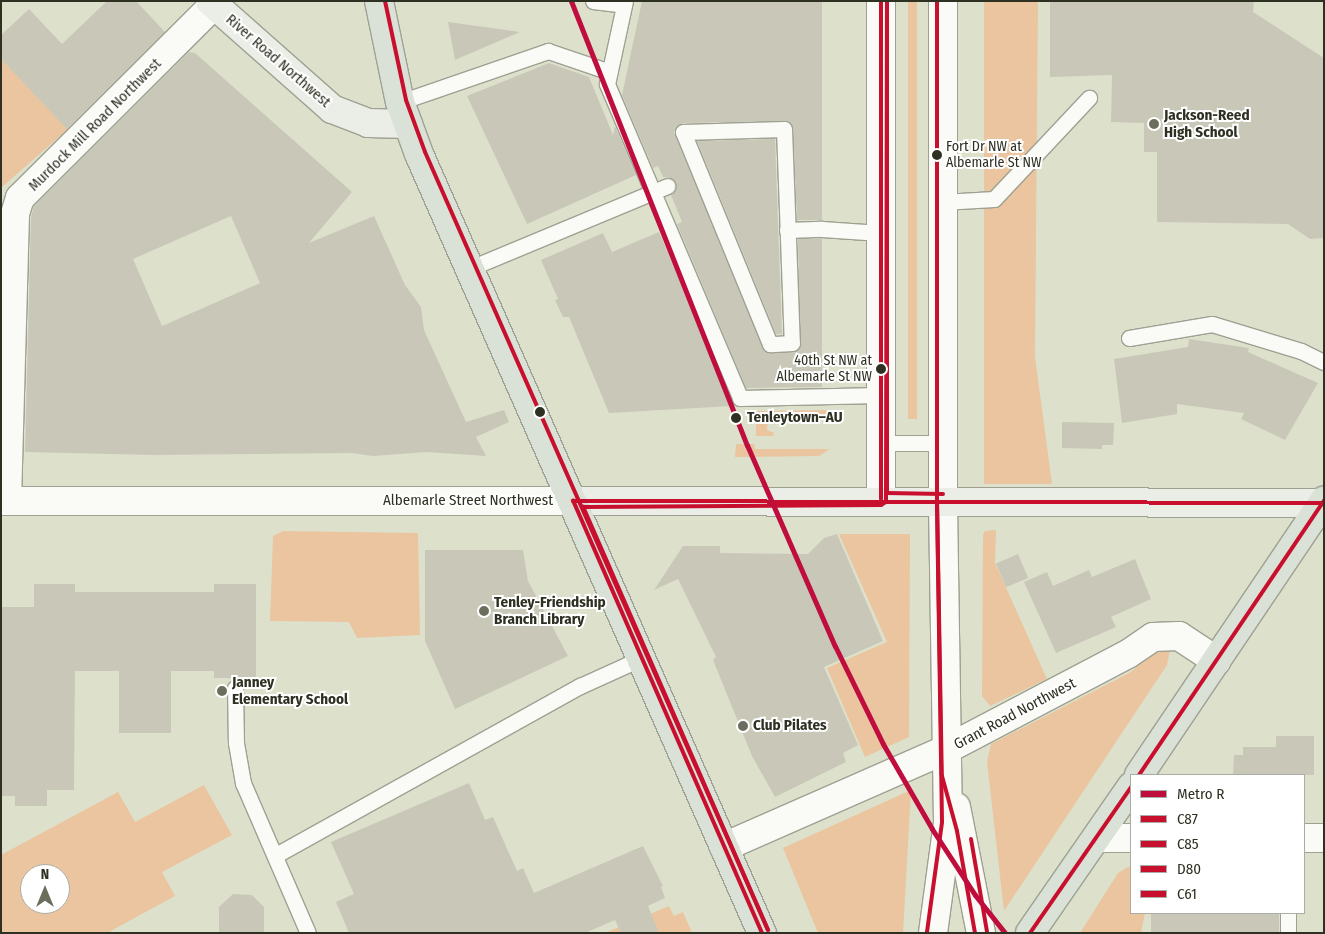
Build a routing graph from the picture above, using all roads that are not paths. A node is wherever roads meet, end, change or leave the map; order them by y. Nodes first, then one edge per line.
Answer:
1 (379, 1) edge
2 (593, 1) edge
3 (881, 1) edge
4 (943, 1) edge
5 (212, 3) edge
6 (625, 3) edge
7 (610, 72) junction
8 (1089, 98) dead end
9 (404, 113) junction
10 (667, 186) dead end
11 (652, 192) junction
12 (942, 202) junction
13 (787, 230) junction
14 (880, 233) junction
15 (468, 269) junction
16 (1129, 338) dead end
17 (1324, 362) edge
18 (881, 395) junction
19 (881, 443) junction
20 (943, 443) junction
21 (881, 499) junction
22 (943, 500) junction
23 (573, 501) junction
24 (4, 502) edge
25 (1323, 502) edge
26 (642, 658) junction
27 (1217, 660) junction
28 (236, 688) dead end
29 (947, 749) junction
30 (1141, 774) edge
31 (948, 776) junction
32 (1130, 788) edge
33 (1097, 838) junction
34 (1130, 838) edge
35 (1305, 838) edge
36 (1324, 838) edge
37 (724, 847) junction
38 (276, 855) junction
39 (1288, 914) edge
40 (308, 933) edge
41 (762, 933) edge
42 (934, 933) edge
43 (981, 933) edge
44 (1030, 933) edge
45 (1288, 933) edge

1 - 9 main road
2 - 6 lane
3 - 14 street
4 - 12 street
5 - 9 street, River Road Northwest
5 - 24 street, Murdock Mill Road Northwest
6 - 7 lane
7 - 9 lane
7 - 11 lane
8 - 12 lane
9 - 15 main road
10 - 11 lane
11 - 15 lane
11 - 18 lane
12 - 20 street
13 - 13 lane
13 - 14 lane
14 - 18 street
15 - 23 main road
16 - 17 lane
18 - 19 street
19 - 20 lane
19 - 21 street
20 - 22 street
21 - 22 street, Albemarle Street Northwest
21 - 23 street, Albemarle Street Northwest
22 - 25 street, Albemarle Street Northwest
22 - 29 street
23 - 24 street, Albemarle Street Northwest
23 - 26 main road
25 - 27 main road
26 - 37 main road
26 - 38 lane
27 - 29 street, Grant Road Northwest
27 - 30 main road
28 - 38 lane
29 - 31 street
29 - 37 street, Grant Road Northwest
31 - 42 street
31 - 43 street
32 - 33 main road
33 - 34 street
33 - 44 main road
35 - 36 street
37 - 41 main road
38 - 40 lane
39 - 45 lane

